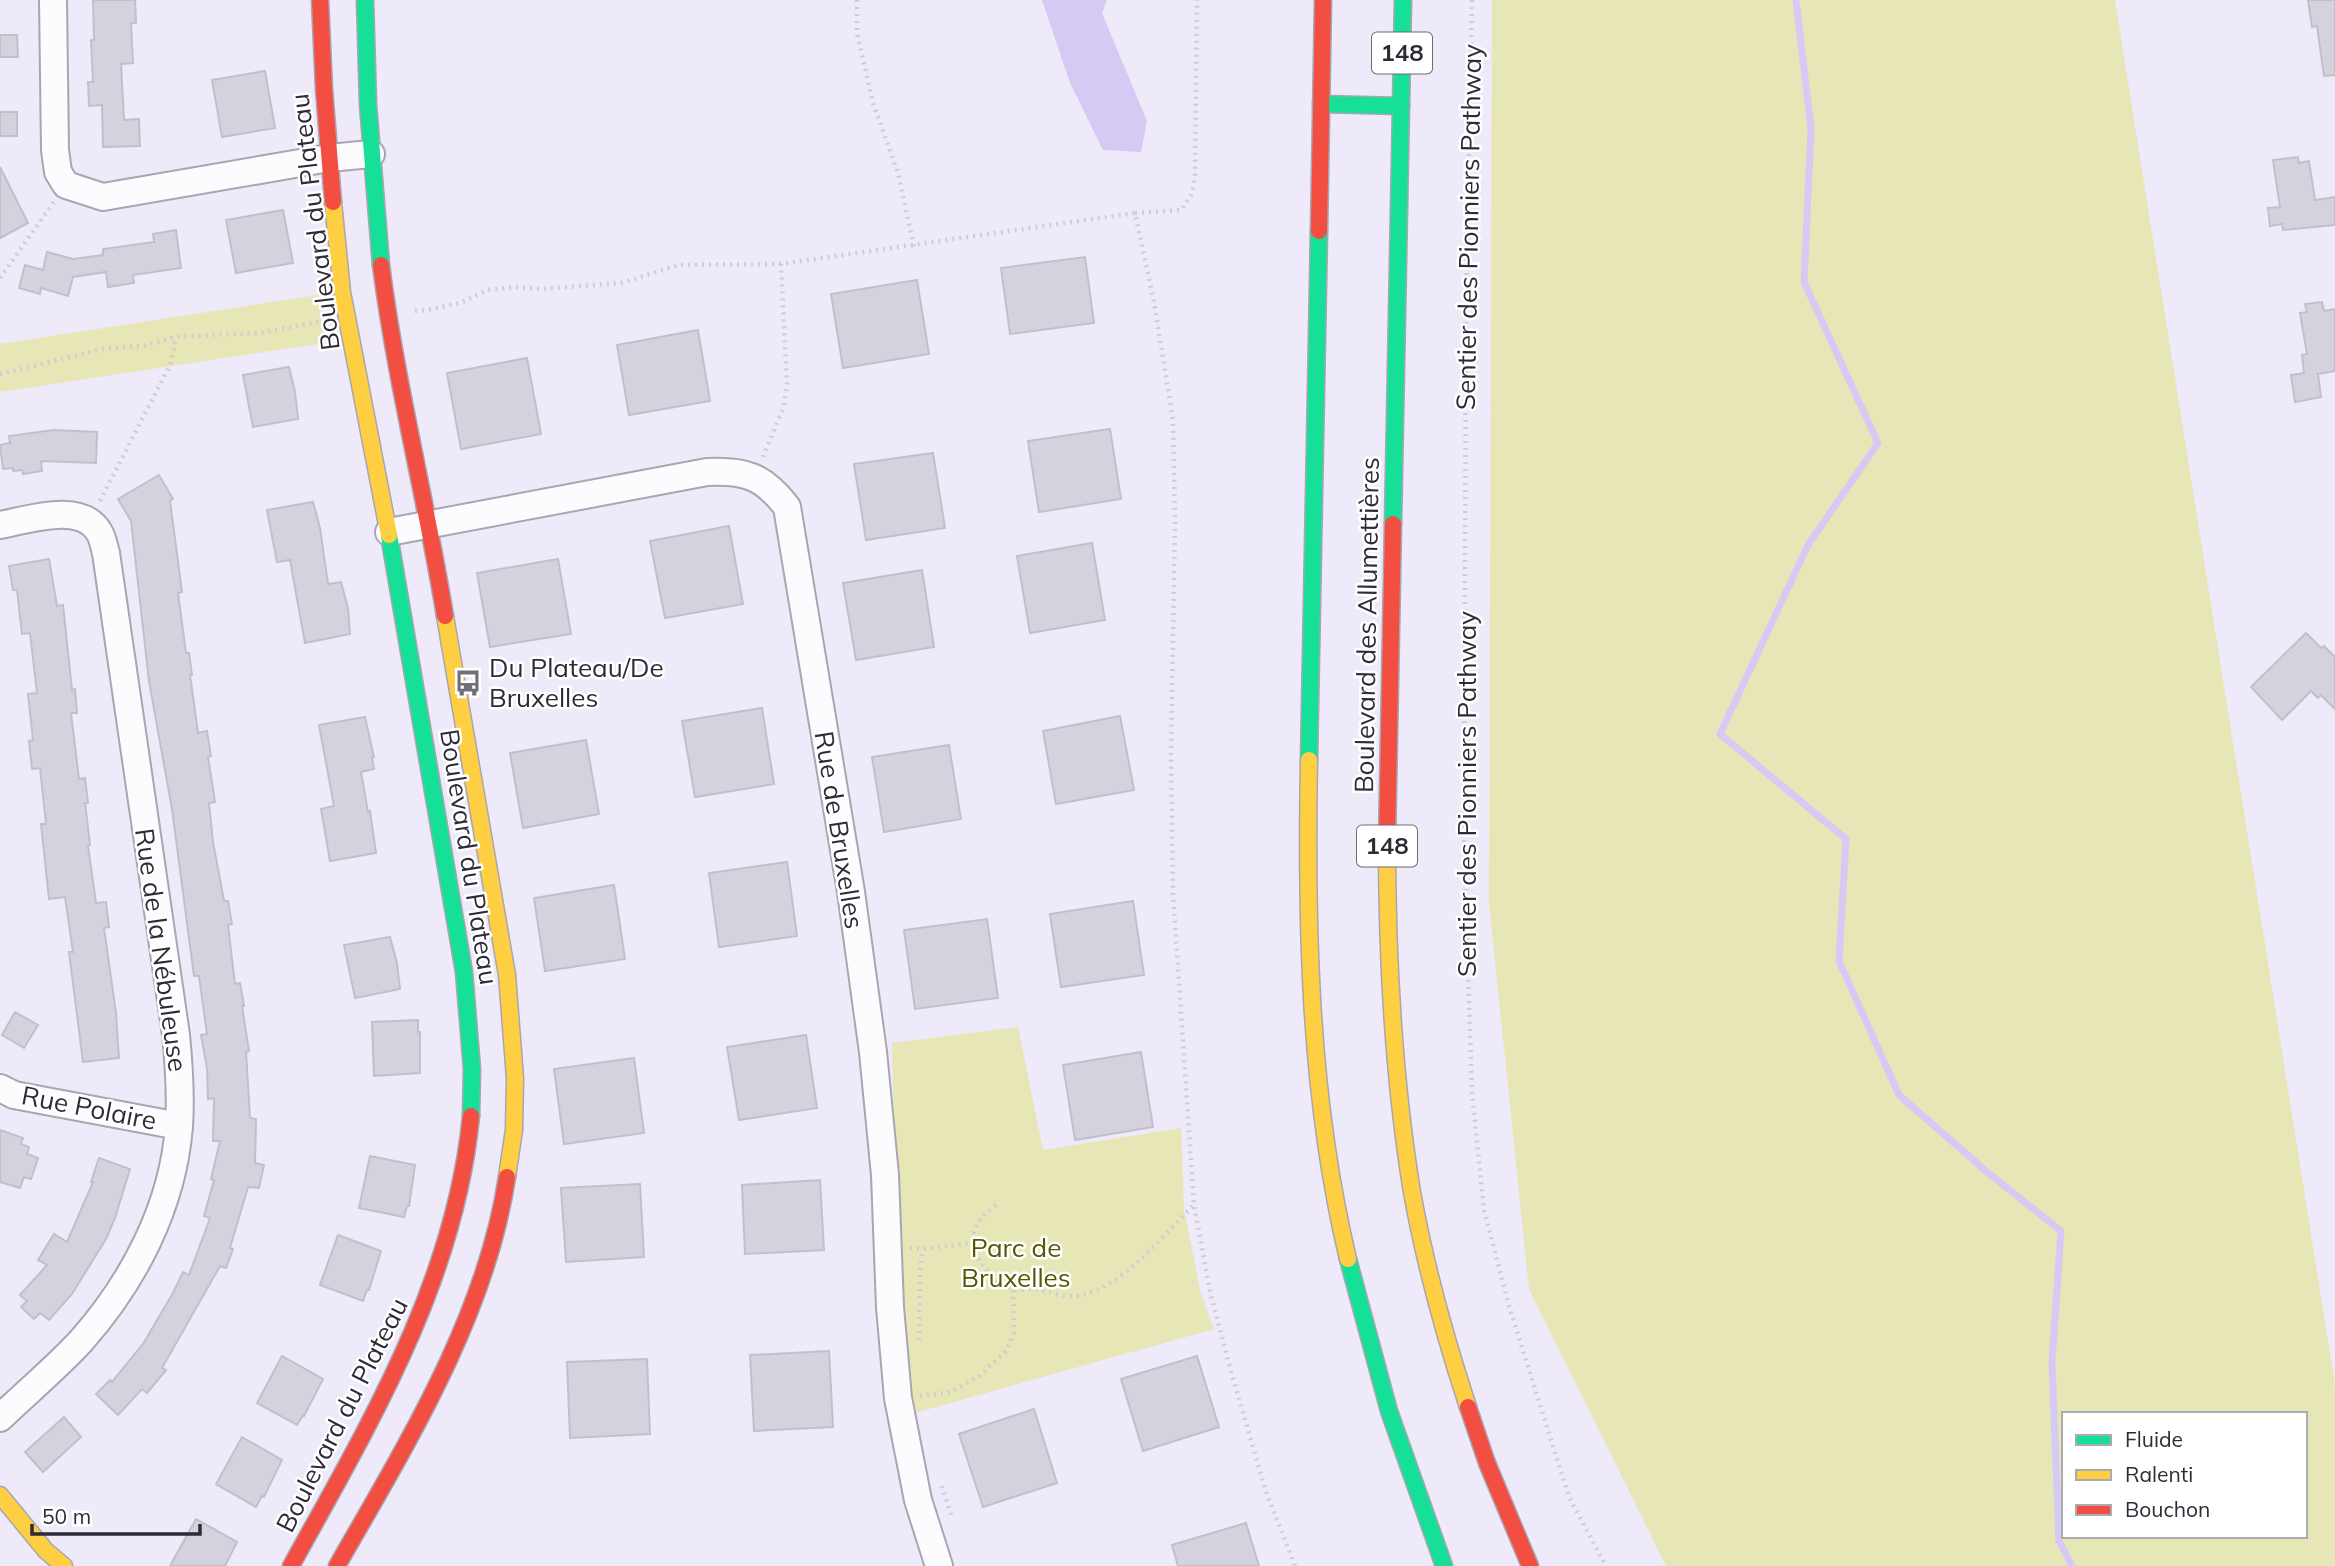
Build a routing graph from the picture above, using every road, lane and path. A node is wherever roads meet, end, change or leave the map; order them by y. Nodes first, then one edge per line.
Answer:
1 (53, 0) edge
2 (320, 0) edge
3 (365, 0) edge
4 (857, 0) edge
5 (1197, 0) edge
6 (1323, 0) edge
7 (1403, 0) edge
8 (1472, 0) edge
9 (1321, 104) junction
10 (1401, 106) junction
11 (371, 154) junction
12 (329, 158) junction
13 (66, 185) junction
14 (1135, 213) junction
15 (914, 247) junction
16 (781, 264) junction
17 (0, 278) edge
18 (402, 311) dead end
19 (330, 320) dead end
20 (175, 337) junction
21 (0, 374) edge
22 (755, 477) junction
23 (90, 521) junction
24 (0, 525) edge
25 (429, 525) junction
26 (389, 532) junction
27 (0, 1088) edge
28 (179, 1125) junction
29 (996, 1205) dead end
30 (1194, 1205) junction
31 (971, 1243) junction
32 (906, 1247) dead end
33 (923, 1249) junction
34 (1013, 1289) junction
35 (919, 1348) dead end
36 (915, 1396) junction
37 (0, 1418) edge
38 (939, 1475) dead end
39 (0, 1495) edge
40 (953, 1524) dead end
41 (64, 1566) edge
42 (291, 1566) edge
43 (337, 1566) edge
44 (939, 1566) edge
45 (1295, 1566) edge
46 (1444, 1566) edge
47 (1530, 1566) edge
48 (1606, 1566) edge

1 - 13 street
2 - 12 main road, Boulevard du Plateau
3 - 11 main road, Boulevard du Plateau
4 - 15 path
5 - 14 path
6 - 9 main road
7 - 10 main road, Boulevard des Allumettières / 148
8 - 48 path, Sentier des Pionniers Pathway
9 - 10 main road
9 - 46 main road
10 - 47 main road, Boulevard des Allumettières / 148
11 - 12 street
11 - 25 main road, Boulevard du Plateau
12 - 13 street
12 - 26 main road, Boulevard du Plateau
13 - 17 path
14 - 15 path
14 - 30 path
15 - 16 path
16 - 18 path
16 - 22 path
19 - 20 path
20 - 21 path
20 - 23 path
22 - 25 street
22 - 36 street, Rue de Bruxelles
23 - 24 street
23 - 28 street, Rue de la Nébuleuse
25 - 26 street
25 - 43 main road, Boulevard du Plateau
26 - 42 main road, Boulevard du Plateau
27 - 28 street, Rue Polaire
28 - 37 street, Rue de la Nébuleuse
29 - 31 path
30 - 34 path
30 - 45 path
31 - 33 path
31 - 34 path
32 - 33 path
33 - 35 path
34 - 36 path
36 - 44 street, Rue de Bruxelles
38 - 40 path
39 - 41 main road

